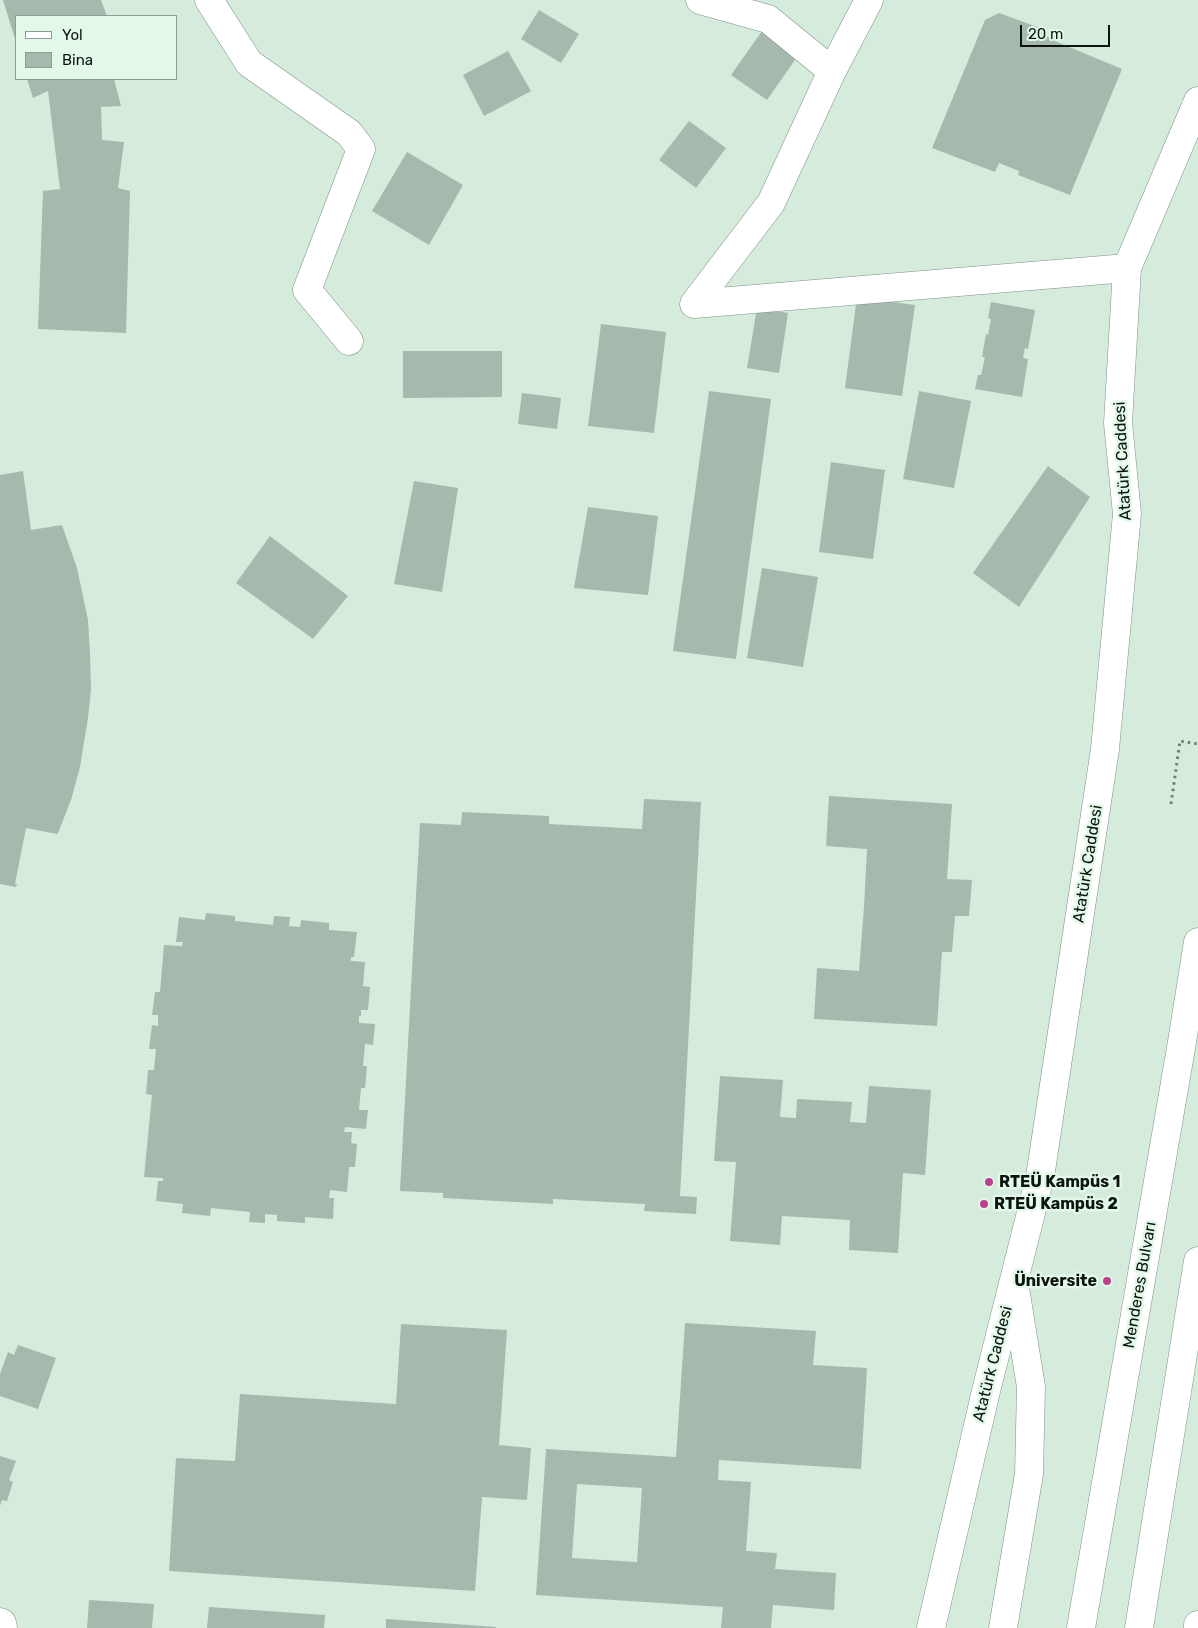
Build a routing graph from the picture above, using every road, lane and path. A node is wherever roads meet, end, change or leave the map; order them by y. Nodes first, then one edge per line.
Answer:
1 (209, 0) edge
2 (700, 0) edge
3 (869, 0) edge
4 (832, 71) junction
5 (1198, 100) edge
6 (1127, 268) junction
7 (349, 341) dead end
8 (1198, 744) edge
9 (1171, 804) dead end
10 (1198, 942) edge
11 (1198, 1261) edge
12 (1014, 1282) junction
13 (0, 1622) edge
14 (3, 1628) edge
15 (931, 1628) edge
16 (1003, 1628) edge
17 (1081, 1628) edge
18 (1138, 1628) edge

1 - 7 main road
2 - 4 main road
3 - 4 main road
4 - 6 main road
5 - 6 main road, Atatürk Caddesi
6 - 12 main road, Atatürk Caddesi
8 - 9 path
10 - 17 main road, Menderes Bulvarı
11 - 18 main road
12 - 15 main road, Atatürk Caddesi
12 - 16 main road
13 - 14 main road

